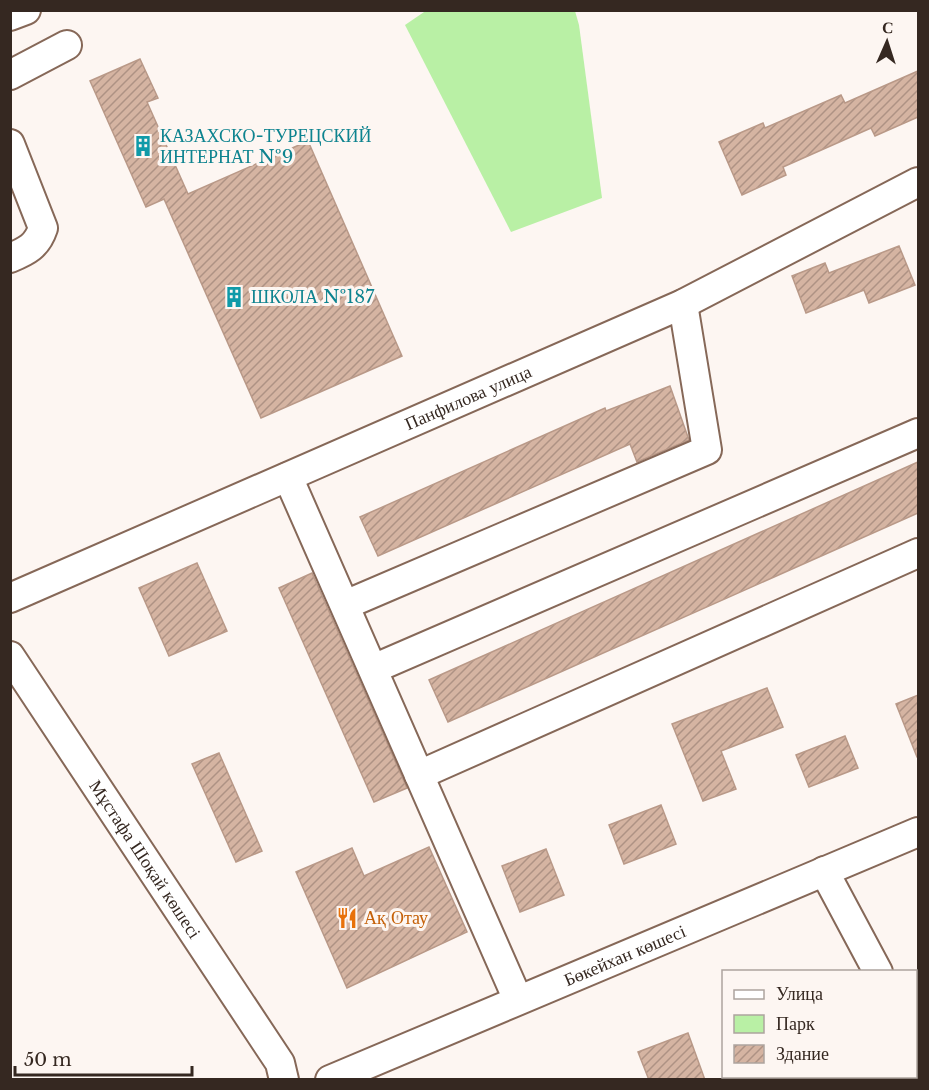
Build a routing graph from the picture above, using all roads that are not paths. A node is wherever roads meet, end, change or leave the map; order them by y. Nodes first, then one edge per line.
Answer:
1 (26, 10) edge
2 (10, 16) edge
3 (67, 45) dead end
4 (10, 75) edge
5 (10, 144) edge
6 (918, 182) edge
7 (10, 258) edge
8 (683, 304) junction
9 (918, 433) edge
10 (288, 477) junction
11 (918, 553) edge
12 (10, 598) edge
13 (345, 605) junction
14 (10, 656) edge
15 (373, 669) junction
16 (419, 775) junction
17 (918, 832) edge
18 (824, 872) junction
19 (877, 970) edge
20 (518, 1000) junction
21 (282, 1072) edge
22 (306, 1080) edge
23 (330, 1080) edge

1 - 2 street
3 - 4 street
5 - 7 street
6 - 8 street, Панфилова улица
8 - 10 street, Панфилова улица
8 - 13 street
9 - 15 street
10 - 12 street, Панфилова улица
10 - 13 street
11 - 16 street
13 - 15 street
14 - 21 street, Мұстафа Шоқай көшесі
15 - 16 street
16 - 20 street
17 - 18 street, Бөкейхан көшесі
18 - 19 street
18 - 20 street, Бөкейхан көшесі
20 - 23 street, Бөкейхан көшесі
21 - 22 street, Мұстафа Шоқай көшесі

